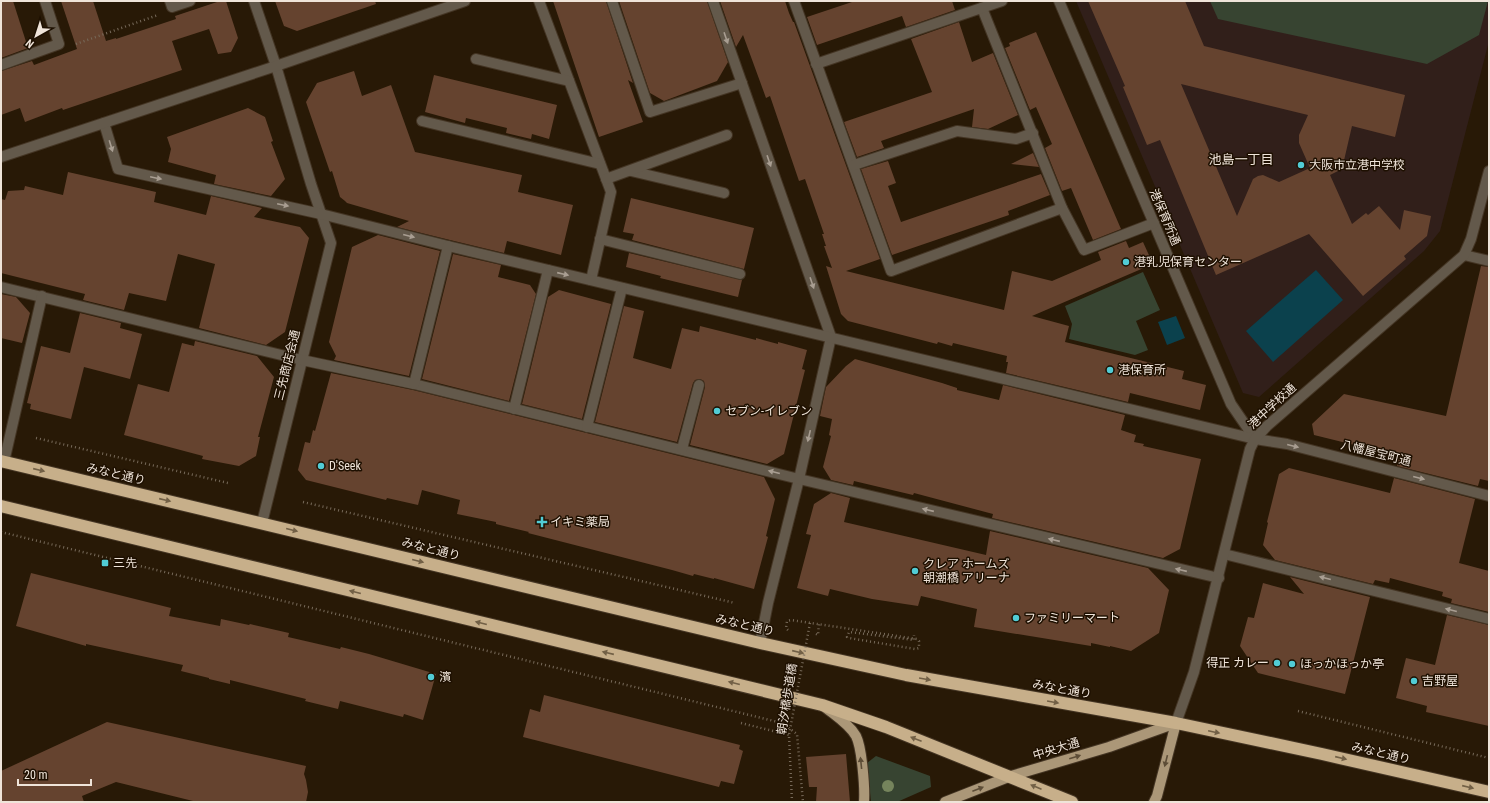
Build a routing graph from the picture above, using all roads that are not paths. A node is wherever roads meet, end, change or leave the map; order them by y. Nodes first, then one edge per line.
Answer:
1 (45, 1) edge
2 (190, 1) edge
3 (254, 1) edge
4 (465, 1) edge
5 (539, 1) edge
6 (612, 1) edge
7 (713, 1) edge
8 (794, 1) edge
9 (1002, 1) edge
10 (1059, 1) edge
11 (171, 4) edge
12 (982, 8) junction
13 (476, 59) dead end
14 (816, 64) junction
15 (1, 65) edge
16 (276, 66) junction
17 (569, 81) junction
18 (742, 83) junction
19 (422, 121) dead end
20 (104, 123) junction
21 (1033, 133) junction
22 (727, 135) dead end
23 (1, 158) edge
24 (600, 164) junction
25 (854, 165) junction
26 (631, 171) junction
27 (1489, 171) edge
28 (606, 179) junction
29 (724, 193) dead end
30 (1062, 208) junction
31 (321, 214) junction
32 (1154, 223) junction
33 (600, 239) junction
34 (448, 246) junction
35 (1464, 254) junction
36 (1489, 261) edge
37 (548, 270) junction
38 (740, 274) dead end
39 (591, 280) junction
40 (1, 287) edge
41 (622, 288) junction
42 (42, 296) junction
43 (831, 337) junction
44 (302, 360) junction
45 (414, 384) junction
46 (699, 385) dead end
47 (514, 409) junction
48 (587, 427) junction
49 (1255, 439) junction
50 (682, 449) junction
51 (2, 461) edge
52 (799, 479) junction
53 (1489, 496) edge
54 (1, 506) edge
55 (262, 523) junction
56 (1224, 554) junction
57 (1219, 578) junction
58 (1489, 619) edge
59 (760, 643) junction
60 (822, 705) junction
61 (1176, 723) junction
62 (1011, 776) junction
63 (1489, 792) edge
64 (864, 802) edge
65 (945, 802) edge
66 (1072, 802) edge
67 (1154, 802) edge

1 - 15 street
2 - 11 street
3 - 16 street, 三先商店会通
4 - 16 street
5 - 17 street
6 - 18 street
7 -> 18 street
8 - 14 street
9 - 12 street
10 - 32 street, 港保育所通
12 - 14 street
12 - 21 street
13 - 17 street
14 - 25 street
16 - 20 street
16 - 31 street, 三先商店会通
17 - 24 street
18 -> 43 street
19 - 24 street
20 - 23 street
20 -> 31 street, 八幡屋宝町通
21 - 25 street
21 - 30 street
22 - 26 street
24 - 28 street
25 - 30 street
26 - 28 street
26 - 29 street
27 - 35 street, 港中学校通
28 - 33 street
30 - 32 street
31 -> 34 street, 八幡屋宝町通
31 - 44 street, 三先商店会通
32 - 49 street, 港保育所通
33 - 38 street
33 - 39 street
34 - 37 street, 八幡屋宝町通
34 - 45 street
35 - 36 street
35 - 49 street, 港中学校通
37 -> 39 street, 八幡屋宝町通
37 - 47 street
39 - 41 street, 八幡屋宝町通
40 - 42 street
41 - 43 street, 八幡屋宝町通
41 - 48 street
42 - 44 street
42 - 51 street
43 - 49 street, 八幡屋宝町通
43 -> 52 street
44 - 45 street
44 - 55 street, 三先商店会通
45 - 47 street
46 - 50 street
47 - 48 street
48 - 50 street
49 -> 53 street, 八幡屋宝町通
49 - 56 street, 港中学校通
52 -> 50 street
51 -> 55 highway, みなと通り
57 -> 52 street
52 - 59 street
60 -> 54 highway
55 -> 59 highway, みなと通り
56 - 57 street, 港中学校通
58 -> 56 street
57 - 61 street, 港中学校通
59 -> 61 highway, みなと通り
62 -> 60 highway
64 -> 60 main road
62 -> 61 main road, 中央大通
61 -> 63 highway, みなと通り
61 -> 67 main road
65 -> 62 main road, 中央大通
66 -> 62 highway

